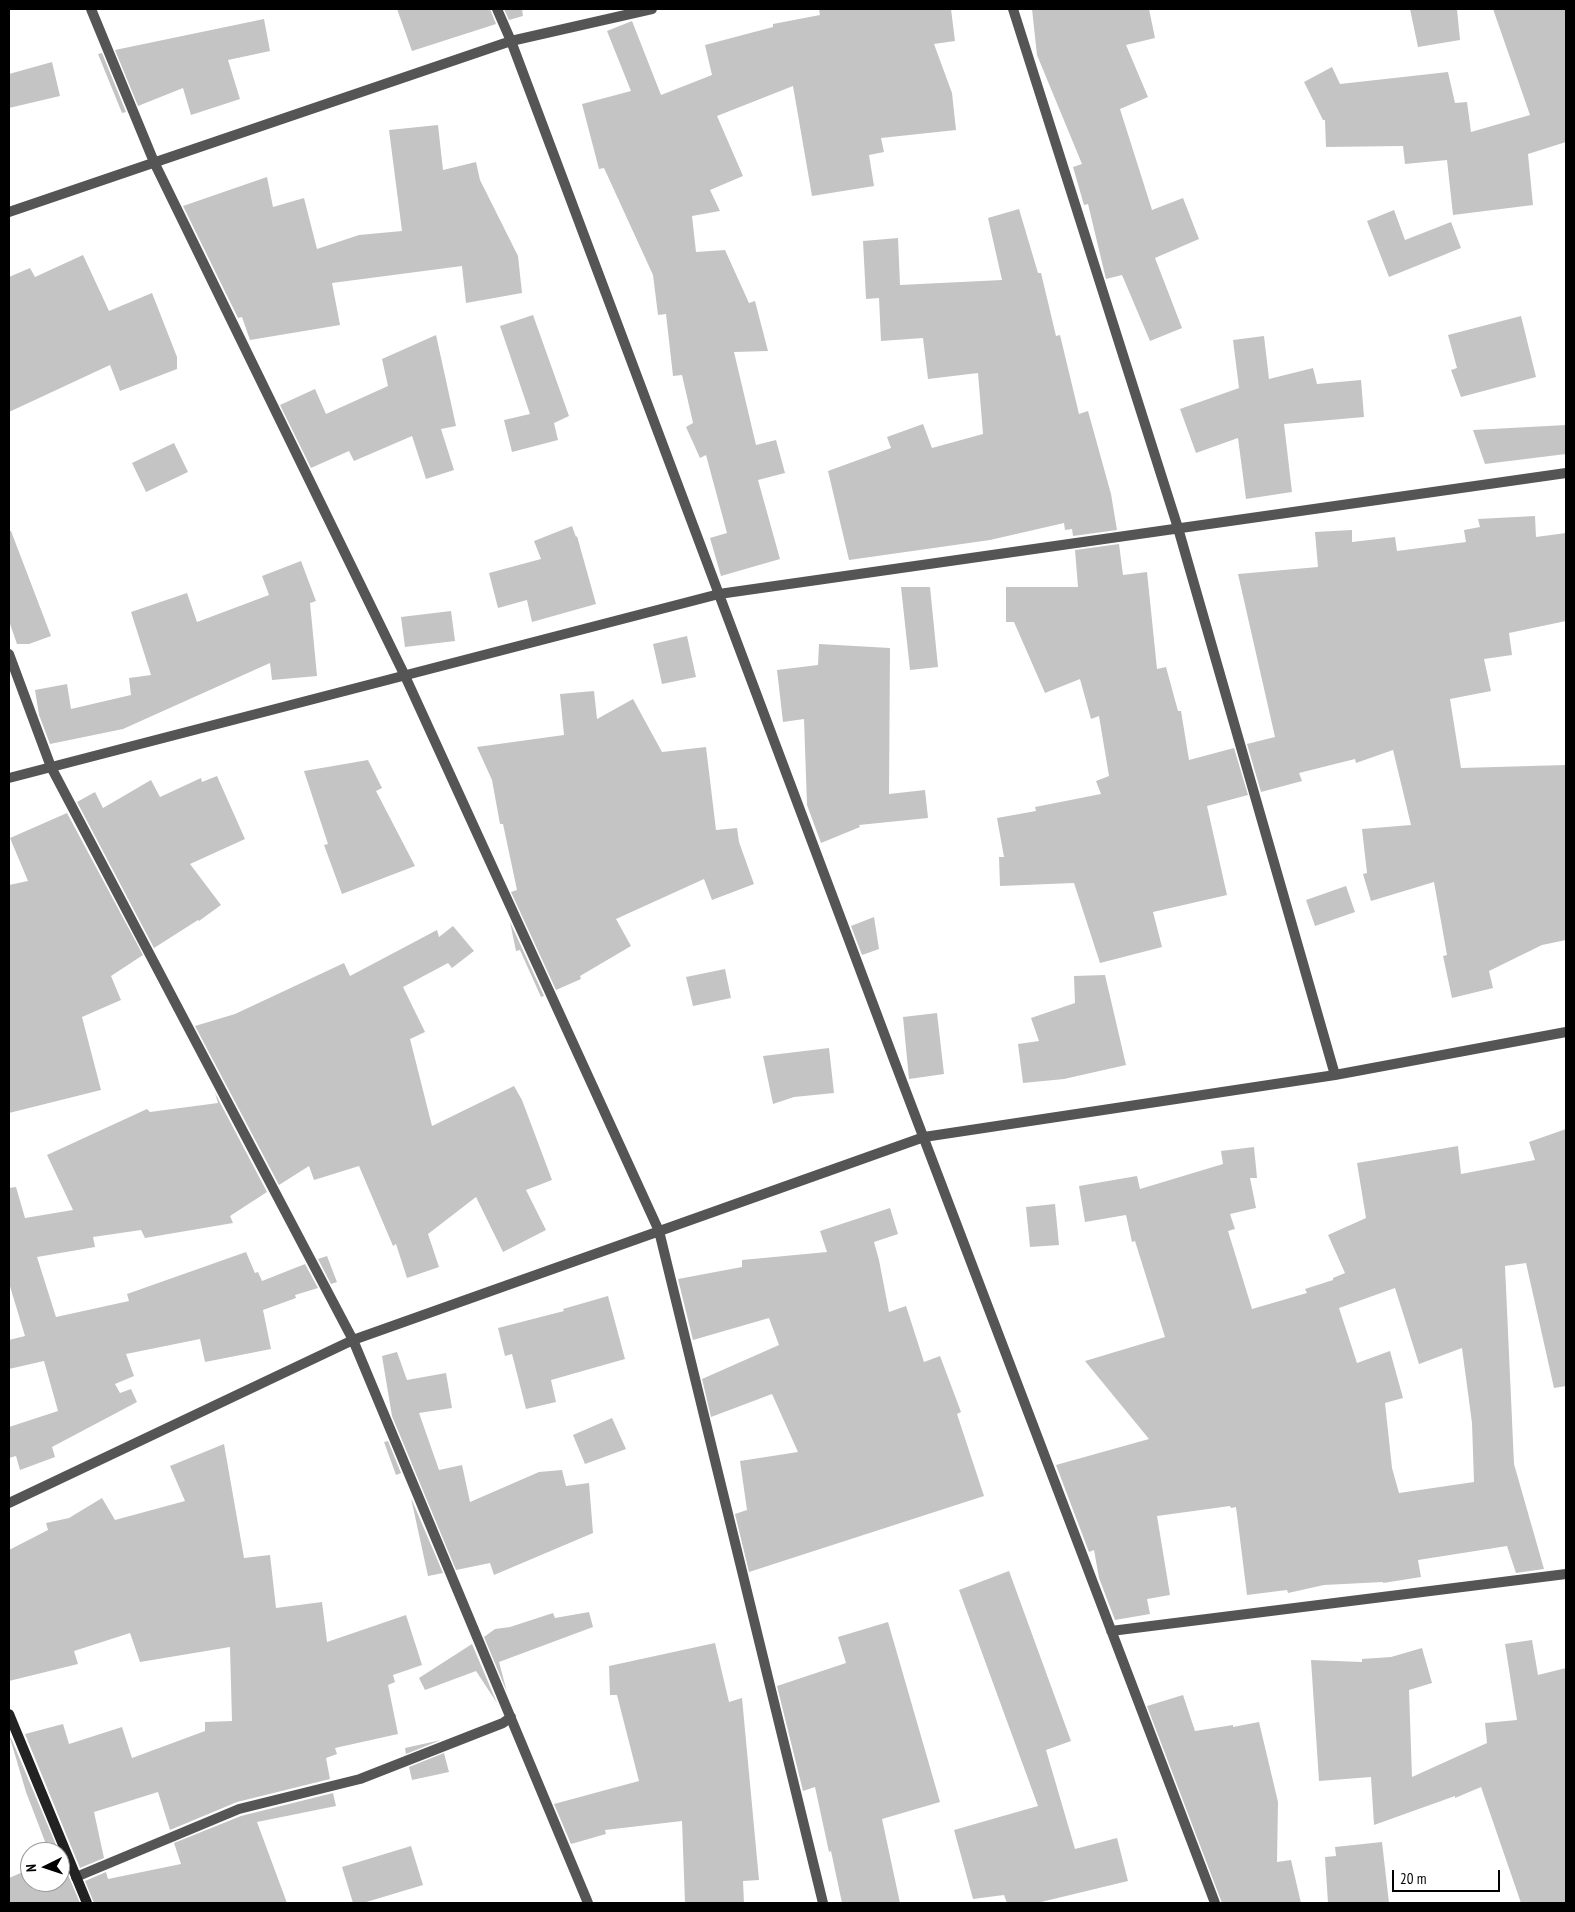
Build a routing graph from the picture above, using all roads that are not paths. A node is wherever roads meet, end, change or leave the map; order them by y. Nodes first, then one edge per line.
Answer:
1 (91, 9) edge
2 (497, 9) edge
3 (652, 9) edge
4 (1013, 9) edge
5 (511, 41) junction
6 (154, 162) junction
7 (9, 212) edge
8 (1566, 473) edge
9 (1178, 528) junction
10 (719, 594) junction
11 (9, 654) edge
12 (405, 676) junction
13 (51, 767) junction
14 (9, 778) edge
15 (1566, 1032) edge
16 (1335, 1075) junction
17 (924, 1137) junction
18 (659, 1231) junction
19 (353, 1340) junction
20 (9, 1502) edge
21 (1566, 1574) edge
22 (1111, 1632) junction
23 (9, 1714) edge
24 (510, 1717) junction
25 (76, 1878) junction
26 (87, 1903) edge
27 (588, 1903) edge
28 (823, 1903) edge
29 (1215, 1903) edge

1 - 6 street
2 - 5 street
3 - 5 street
4 - 9 street
5 - 6 street
5 - 10 street
6 - 7 street
6 - 12 street
8 - 9 street
9 - 10 street
9 - 16 street
10 - 12 street
10 - 17 street
11 - 13 street
12 - 13 street
12 - 18 street
13 - 14 street
13 - 19 street
15 - 16 street
16 - 17 street
17 - 18 street
17 - 22 street
18 - 19 street
18 - 28 street
19 - 20 street
19 - 24 street
21 - 22 street
22 - 29 street
23 - 25 street
24 - 25 street
24 - 27 street
25 - 26 street

